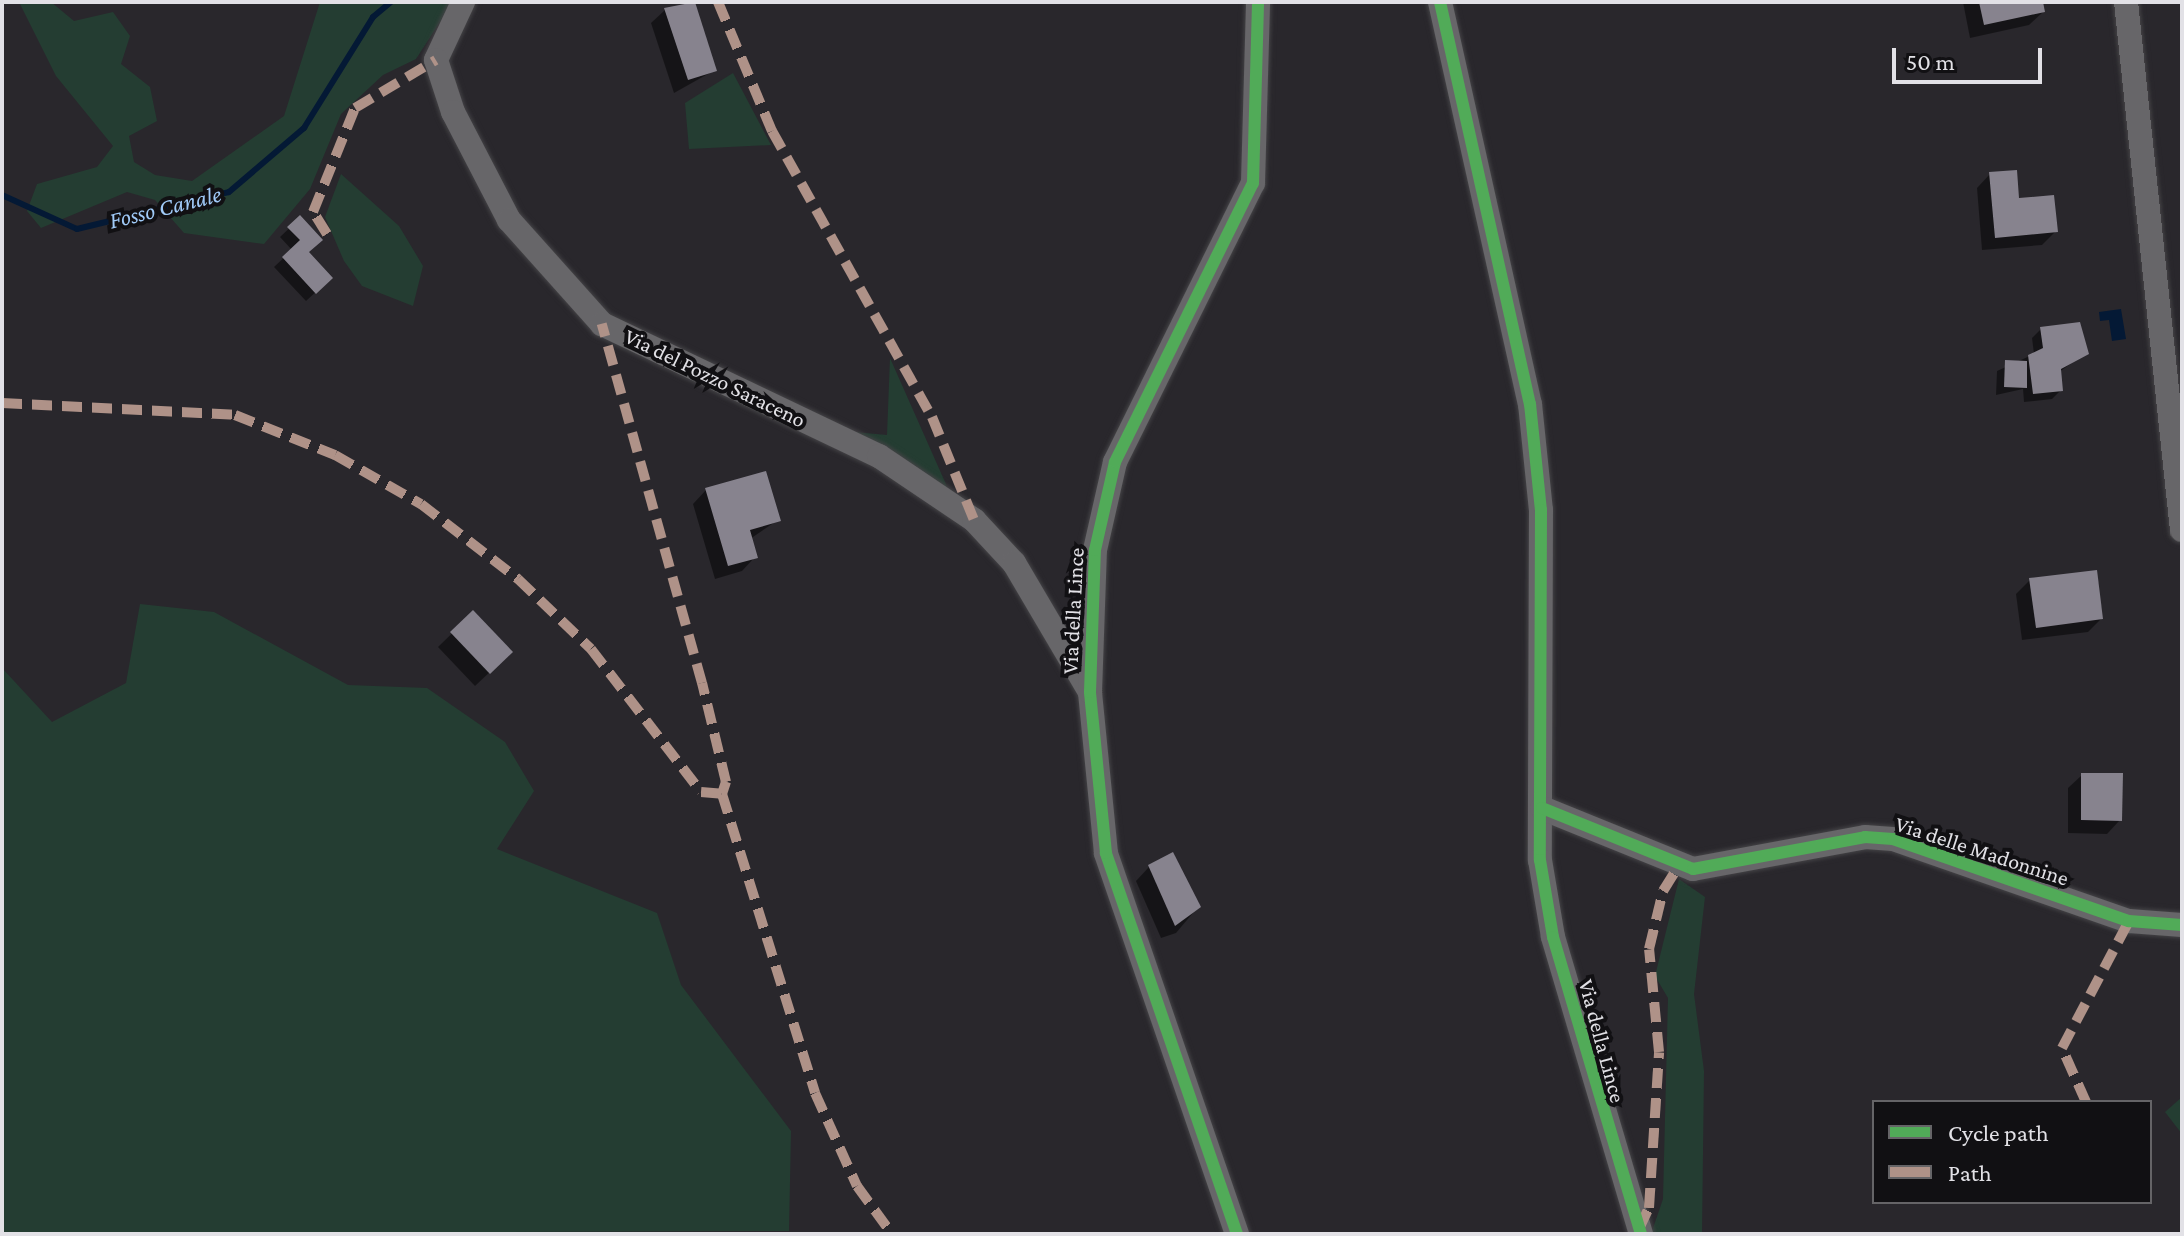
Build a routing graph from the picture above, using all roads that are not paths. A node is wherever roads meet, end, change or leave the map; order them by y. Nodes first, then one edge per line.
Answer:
1 (463, 2) edge
2 (1258, 2) edge
3 (1440, 2) edge
4 (2126, 2) edge
5 (2179, 459) edge
6 (2182, 530) edge
7 (1090, 692) junction
8 (1542, 808) junction
9 (2182, 925) edge
10 (1237, 1234) edge
11 (1641, 1234) edge

1 - 7 street, Via del Pozzo Saraceno
2 - 7 street, Via della Lince
3 - 8 street, Via della Lince
4 - 5 street
5 - 6 street
7 - 10 street, Via della Lince
8 - 9 street, Via delle Madonnine
8 - 11 street, Via della Lince

